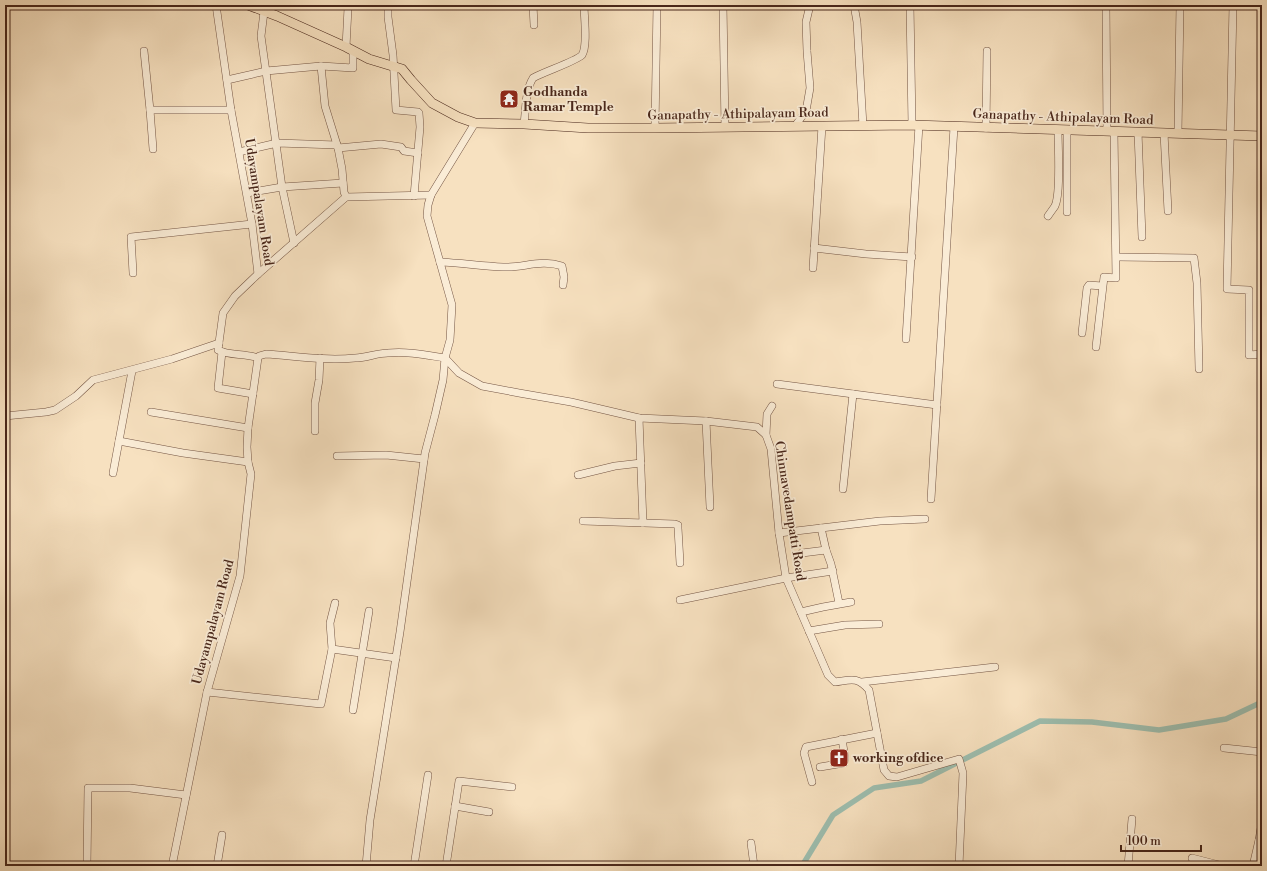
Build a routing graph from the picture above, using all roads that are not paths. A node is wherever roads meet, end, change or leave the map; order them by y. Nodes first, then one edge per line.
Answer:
1 (216, 5) edge
2 (248, 5) edge
3 (347, 5) edge
4 (388, 5) edge
5 (533, 5) edge
6 (584, 5) edge
7 (657, 5) edge
8 (723, 5) edge
9 (810, 5) edge
10 (854, 5) edge
11 (910, 5) edge
12 (1106, 5) edge
13 (1180, 5) edge
14 (1233, 5) edge
15 (263, 9) edge
16 (534, 25) dead end
17 (350, 49) junction
18 (144, 51) dead end
19 (987, 51) dead end
20 (321, 66) junction
21 (394, 66) junction
22 (266, 71) junction
23 (227, 80) junction
24 (150, 110) junction
25 (231, 110) junction
26 (475, 123) junction
27 (524, 124) junction
28 (915, 125) junction
29 (795, 126) junction
30 (822, 126) junction
31 (863, 126) junction
32 (725, 127) junction
33 (954, 127) junction
34 (655, 128) junction
35 (986, 128) junction
36 (1062, 130) junction
37 (1110, 131) junction
38 (1138, 132) junction
39 (1164, 133) junction
40 (1178, 133) junction
41 (1231, 135) junction
42 (1262, 136) edge
43 (277, 143) junction
44 (337, 146) junction
45 (153, 149) dead end
46 (239, 152) junction
47 (418, 153) junction
48 (343, 183) junction
49 (282, 187) junction
50 (247, 193) junction
51 (431, 195) junction
52 (414, 196) junction
53 (346, 197) junction
54 (1168, 211) dead end
55 (1067, 212) dead end
56 (1048, 216) dead end
57 (252, 224) junction
58 (1142, 237) dead end
59 (294, 243) junction
60 (814, 248) junction
61 (912, 257) junction
62 (1116, 257) junction
63 (440, 262) junction
64 (813, 268) dead end
65 (133, 273) dead end
66 (258, 274) junction
67 (562, 285) dead end
68 (1102, 286) junction
69 (1082, 333) dead end
70 (906, 339) dead end
71 (219, 343) junction
72 (1096, 347) dead end
73 (222, 352) junction
74 (1262, 354) edge
75 (258, 358) junction
76 (320, 358) junction
77 (445, 358) junction
78 (1200, 369) dead end
79 (132, 370) junction
80 (777, 384) dead end
81 (253, 394) junction
82 (854, 394) junction
83 (937, 405) junction
84 (772, 406) dead end
85 (151, 412) dead end
86 (5, 416) edge
87 (639, 418) junction
88 (706, 421) junction
89 (248, 428) junction
90 (315, 431) dead end
91 (766, 435) junction
92 (119, 442) junction
93 (337, 456) dead end
94 (424, 459) junction
95 (248, 462) junction
96 (641, 463) junction
97 (113, 473) dead end
98 (578, 475) dead end
99 (843, 489) dead end
100 (931, 499) dead end
101 (710, 507) dead end
102 (925, 519) dead end
103 (583, 522) dead end
104 (643, 523) junction
105 (821, 528) junction
106 (779, 533) junction
107 (826, 550) junction
108 (802, 553) dead end
109 (680, 563) dead end
110 (833, 571) junction
111 (786, 578) junction
112 (680, 600) dead end
113 (851, 602) dead end
114 (335, 603) dead end
115 (839, 603) junction
116 (369, 611) dead end
117 (801, 612) junction
118 (879, 624) dead end
119 (809, 630) junction
120 (332, 649) junction
121 (362, 653) junction
122 (396, 658) junction
123 (995, 667) dead end
124 (862, 682) junction
125 (207, 692) junction
126 (353, 710) dead end
127 (877, 733) junction
128 (842, 740) junction
129 (1224, 748) dead end
130 (1262, 752) edge
131 (820, 767) dead end
132 (428, 775) dead end
133 (812, 782) dead end
134 (512, 787) dead end
135 (186, 796) junction
136 (455, 806) junction
137 (489, 812) dead end
138 (1132, 820) dead end
139 (1262, 822) edge
140 (222, 835) dead end
141 (1261, 841) edge
142 (752, 843) dead end
143 (1192, 858) dead end
144 (87, 866) edge
145 (172, 866) edge
146 (217, 866) edge
147 (366, 866) edge
148 (414, 866) edge
149 (446, 866) edge
150 (754, 866) edge
151 (959, 866) edge
152 (1128, 866) edge
153 (1219, 866) edge
154 (1254, 866) edge

1 - 23 street, Udayampalayam Road
2 - 15 main road, Ganapathy - Athipalayam Road
3 - 17 street
4 - 21 street
5 - 16 street
6 - 27 street
7 - 34 street
8 - 32 street
9 - 29 street
10 - 31 street
11 - 28 street
12 - 37 street
13 - 40 street
14 - 41 street
15 - 17 main road, Ganapathy - Athipalayam Road
15 - 22 street
17 - 20 street
17 - 21 main road, Ganapathy - Athipalayam Road
18 - 24 street
19 - 35 street
20 - 22 street
20 - 44 street
21 - 26 main road, Ganapathy - Athipalayam Road
21 - 47 street
22 - 23 street
22 - 43 street
23 - 25 street, Udayampalayam Road
24 - 25 street
24 - 45 street
25 - 46 street, Udayampalayam Road
26 - 27 main road, Ganapathy - Athipalayam Road
26 - 51 street
27 - 34 main road, Ganapathy - Athipalayam Road
28 - 31 main road, Ganapathy - Athipalayam Road
28 - 33 main road, Ganapathy - Athipalayam Road
28 - 61 street
29 - 30 main road, Ganapathy - Athipalayam Road
29 - 32 main road, Ganapathy - Athipalayam Road
30 - 31 main road, Ganapathy - Athipalayam Road
30 - 60 street
32 - 34 main road, Ganapathy - Athipalayam Road
33 - 35 main road, Ganapathy - Athipalayam Road
33 - 83 street
35 - 36 main road, Ganapathy - Athipalayam Road
36 - 37 main road, Ganapathy - Athipalayam Road
36 - 55 street
36 - 56 street
37 - 38 main road, Ganapathy - Athipalayam Road
37 - 62 street
38 - 39 main road, Ganapathy - Athipalayam Road
38 - 58 street
39 - 40 main road, Ganapathy - Athipalayam Road
39 - 54 street
40 - 41 main road, Ganapathy - Athipalayam Road
41 - 42 main road, Ganapathy - Athipalayam Road
41 - 74 street
43 - 44 street
43 - 46 street
43 - 49 street
44 - 47 street
44 - 48 street
46 - 50 street, Udayampalayam Road
47 - 52 street
48 - 49 street
48 - 53 street
49 - 50 street
49 - 59 street
50 - 57 street, Udayampalayam Road
51 - 52 street
51 - 63 street
52 - 53 street
53 - 59 street
57 - 65 street
57 - 66 street, Udayampalayam Road
59 - 66 street
60 - 61 street
60 - 64 street
61 - 70 street
62 - 68 street
62 - 78 street
63 - 67 street
63 - 77 street
66 - 71 street, Udayampalayam Road
68 - 69 street
68 - 72 street
71 - 73 street, Udayampalayam Road
71 - 79 street
73 - 75 street
73 - 81 street
75 - 76 street
75 - 81 street, Udayampalayam Road
76 - 77 street
76 - 90 street
77 - 87 street, Chinnavedampatti Road
77 - 94 street
79 - 86 street
79 - 92 street
80 - 82 street
81 - 89 street, Udayampalayam Road
82 - 83 street
82 - 99 street
83 - 100 street
84 - 91 street
85 - 89 street
87 - 88 street, Chinnavedampatti Road
87 - 96 street
88 - 91 street, Chinnavedampatti Road
88 - 101 street
89 - 95 street, Udayampalayam Road
91 - 106 street, Chinnavedampatti Road
92 - 95 street
92 - 97 street
93 - 94 street
94 - 122 street
95 - 125 street, Udayampalayam Road
96 - 98 street
96 - 104 street
102 - 105 street
103 - 104 street
104 - 109 street
105 - 106 street
105 - 107 street
106 - 111 street, Chinnavedampatti Road
107 - 108 street
107 - 110 street
110 - 111 street
110 - 115 street
111 - 112 street
111 - 117 street, Chinnavedampatti Road
113 - 115 street
114 - 120 street
115 - 117 street
116 - 121 street
117 - 119 street, Chinnavedampatti Road
118 - 119 street
119 - 124 street, Chinnavedampatti Road
120 - 121 street
120 - 125 street
121 - 122 street
121 - 126 street
122 - 147 street
123 - 124 street, Chinnavedampatti Road
124 - 127 street
125 - 135 street, Udayampalayam Road
127 - 128 street
127 - 151 street
128 - 131 street
128 - 133 street
129 - 130 street
132 - 148 street
134 - 136 street
135 - 144 street
135 - 145 street, Udayampalayam Road
136 - 137 street
136 - 149 street
138 - 152 street
139 - 141 street
140 - 146 street
141 - 154 street
142 - 150 street
143 - 153 street

